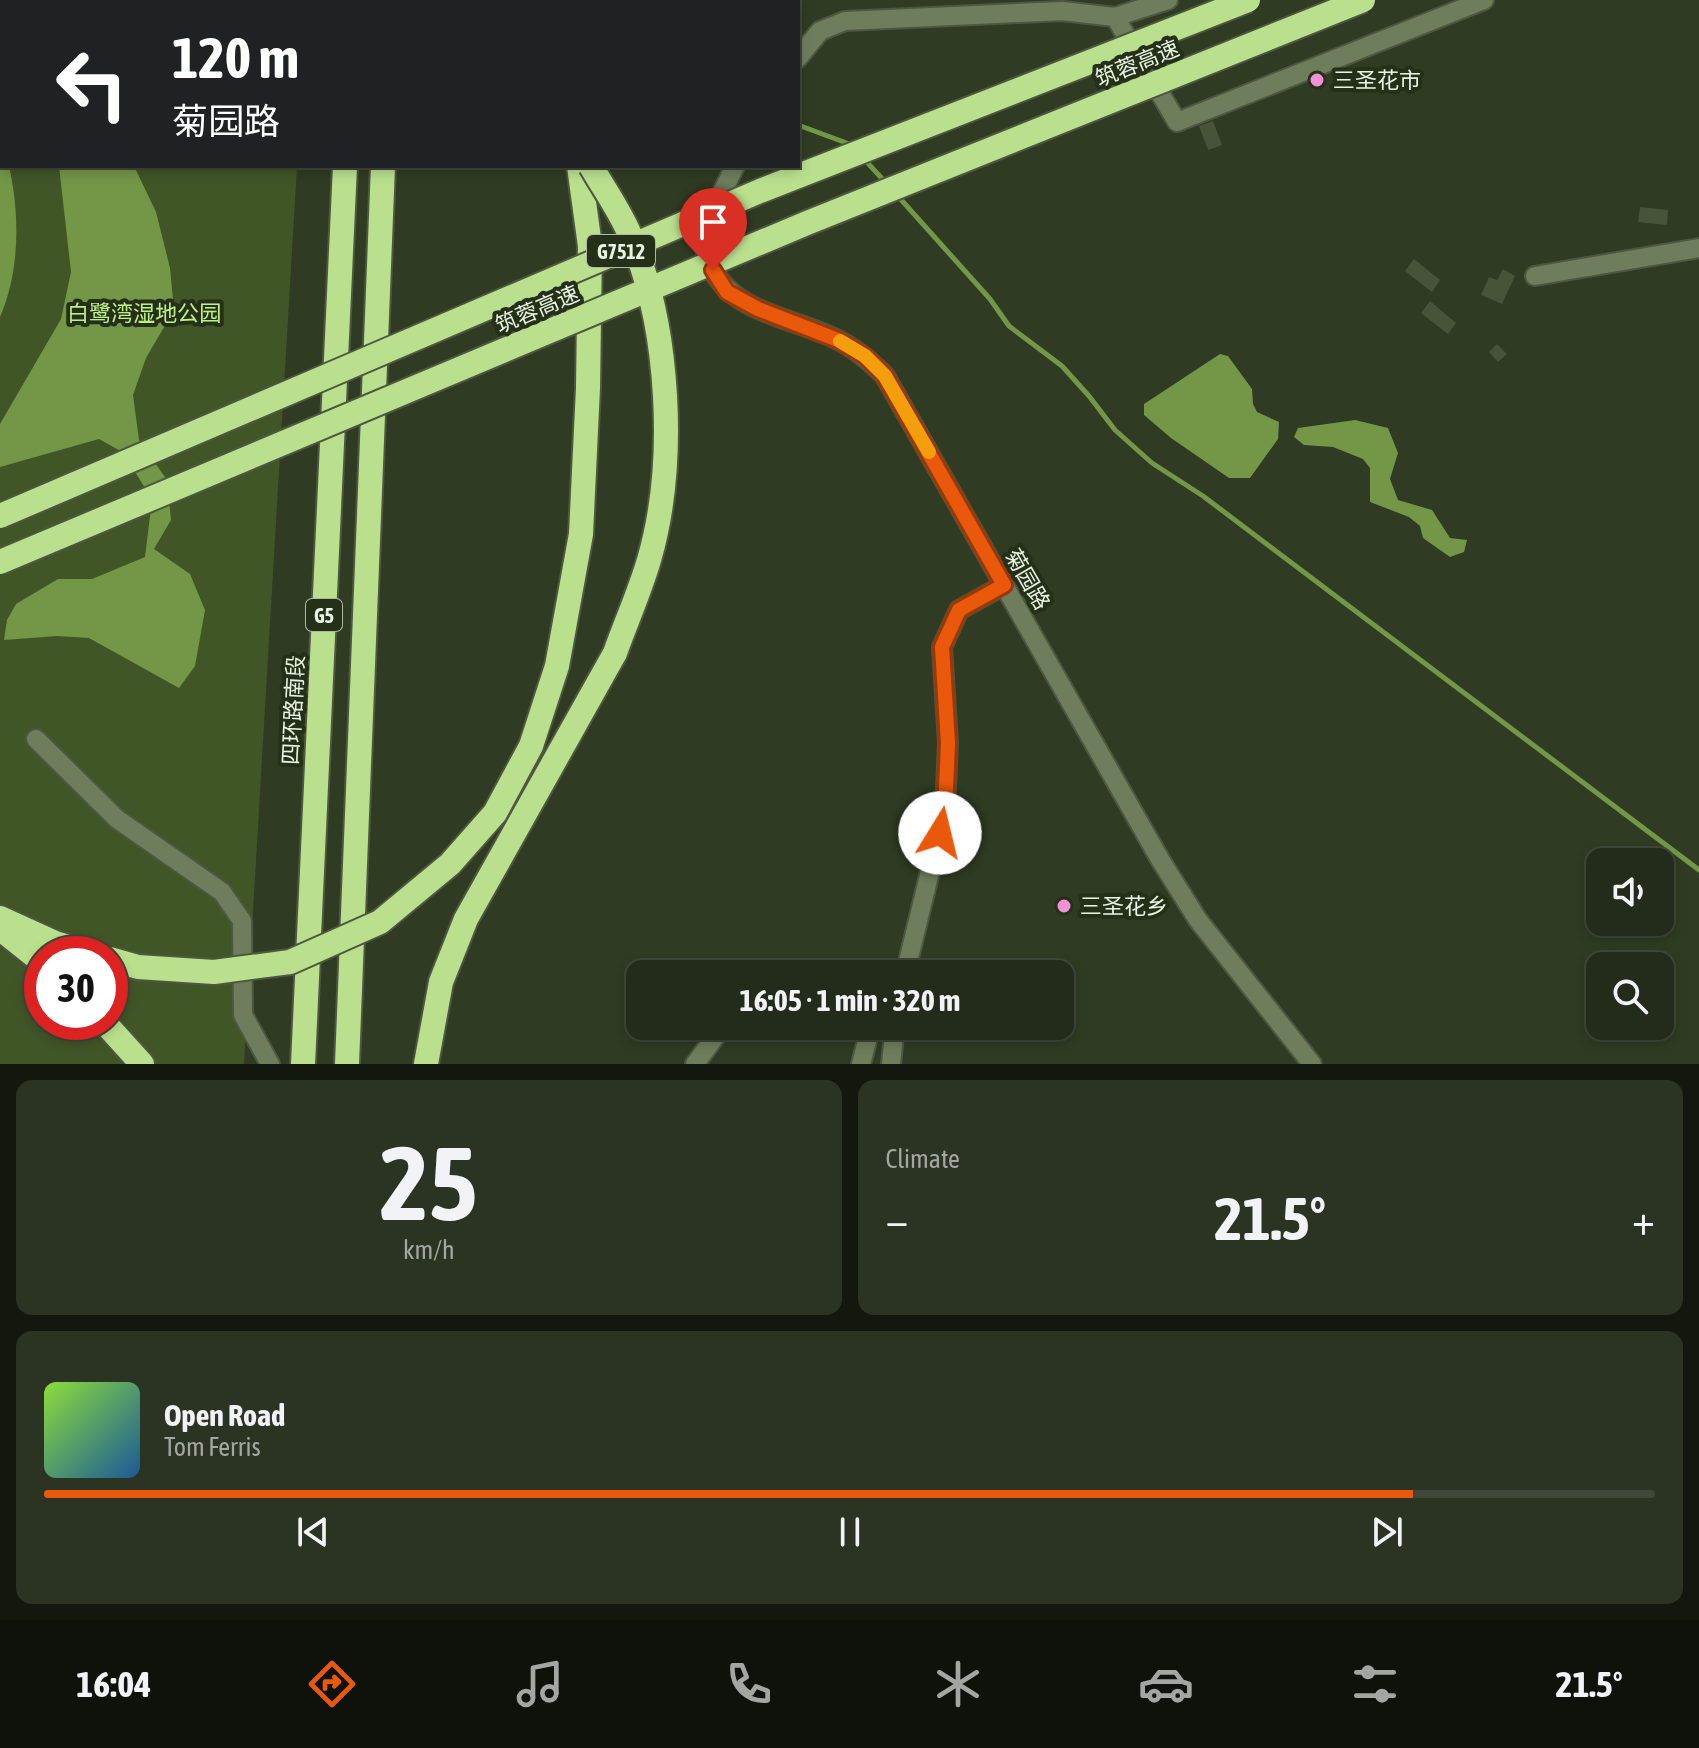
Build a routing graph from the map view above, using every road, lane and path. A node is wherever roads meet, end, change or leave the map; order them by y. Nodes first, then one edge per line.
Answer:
1 (1168, 0) edge
2 (1248, 0) edge
3 (1363, 0) edge
4 (1484, 0) edge
5 (1115, 17) junction
6 (800, 56) edge
7 (345, 168) edge
8 (383, 168) edge
9 (579, 168) edge
10 (592, 168) edge
11 (734, 168) edge
12 (1699, 248) edge
13 (1535, 276) dead end
14 (0, 516) edge
15 (0, 562) edge
16 (1004, 585) junction
17 (36, 739) dead end
18 (0, 918) edge
19 (0, 929) edge
20 (40, 936) edge
21 (24, 946) edge
22 (908, 960) edge
23 (128, 964) edge
24 (120, 1040) edge
25 (713, 1040) edge
26 (867, 1040) edge
27 (894, 1040) edge
28 (142, 1064) edge
29 (270, 1064) edge
30 (303, 1064) edge
31 (347, 1064) edge
32 (426, 1064) edge
33 (695, 1064) edge
34 (861, 1064) edge
35 (891, 1064) edge
36 (1312, 1064) edge

1 - 5 street
2 - 14 highway, 筑蓉高速 / G7512, bridge
3 - 15 highway, 筑蓉高速 / G7512, bridge
4 - 5 street
5 - 6 street
7 - 30 highway, 四环路南段 / G5
8 - 31 highway, G5
9 - 23 highway, bridge
10 - 32 highway, bridge
11 - 16 street, 菊园路
12 - 13 street
16 - 22 street
16 - 36 street, 菊园路
17 - 29 street
18 - 20 highway
19 - 21 highway
24 - 28 highway
25 - 33 street
26 - 34 street
27 - 35 street

